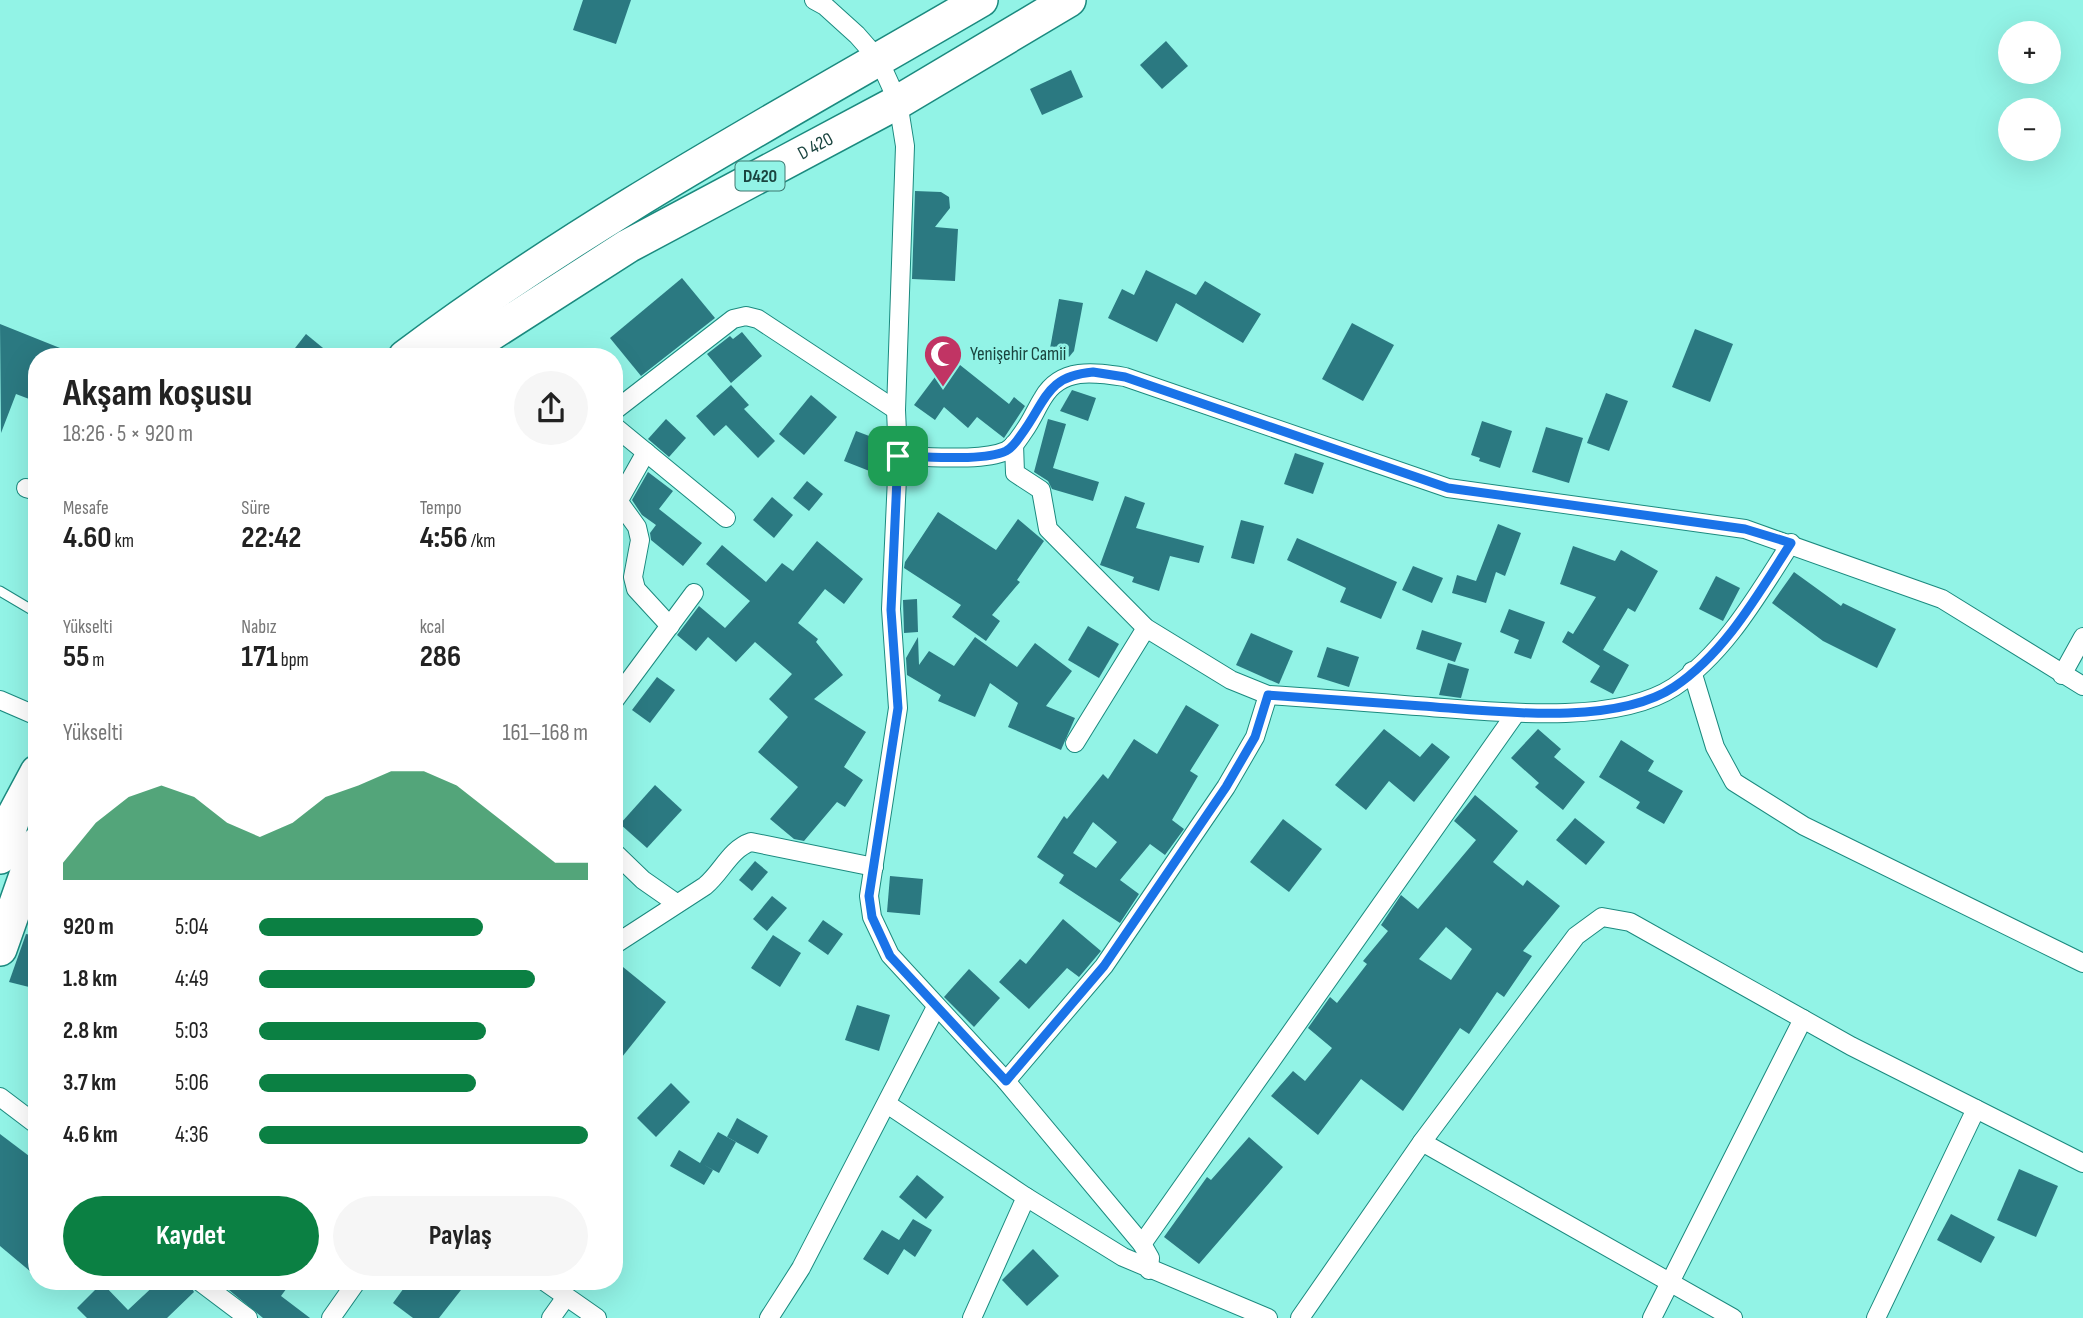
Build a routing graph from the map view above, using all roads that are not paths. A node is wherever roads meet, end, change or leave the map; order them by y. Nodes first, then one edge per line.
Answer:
1 (814, 0) edge
2 (981, 0) edge
3 (1069, 0) edge
4 (879, 60) junction
5 (898, 102) junction
6 (417, 348) edge
7 (469, 348) edge
8 (623, 404) edge
9 (896, 410) junction
10 (623, 433) edge
11 (1014, 444) junction
12 (646, 452) junction
13 (898, 456) junction
14 (623, 494) edge
15 (623, 512) edge
16 (726, 518) dead end
17 (1791, 543) junction
18 (0, 591) edge
19 (694, 593) dead end
20 (28, 608) edge
21 (670, 626) junction
22 (1146, 628) junction
23 (2083, 637) edge
24 (1692, 671) junction
25 (2062, 676) junction
26 (2083, 686) edge
27 (623, 689) edge
28 (1268, 695) junction
29 (0, 700) edge
30 (28, 712) edge
31 (1516, 713) junction
32 (1075, 743) dead end
33 (28, 789) edge
34 (0, 857) edge
35 (623, 861) edge
36 (874, 867) junction
37 (28, 870) edge
38 (676, 903) junction
39 (623, 939) edge
40 (0, 949) edge
41 (2083, 963) edge
42 (936, 1007) junction
43 (1803, 1019) junction
44 (1006, 1081) junction
45 (0, 1097) edge
46 (887, 1104) junction
47 (1976, 1109) junction
48 (28, 1118) edge
49 (1422, 1142) junction
50 (2083, 1163) edge
51 (1026, 1197) junction
52 (1142, 1244) junction
53 (1149, 1270) junction
54 (1668, 1282) junction
55 (211, 1290) edge
56 (351, 1290) edge
57 (556, 1290) edge
58 (566, 1297) junction
59 (248, 1318) edge
60 (331, 1318) edge
61 (551, 1318) edge
62 (597, 1318) edge
63 (769, 1318) edge
64 (972, 1318) edge
65 (1268, 1318) edge
66 (1300, 1318) edge
67 (1652, 1318) edge
68 (1732, 1318) edge
69 (1876, 1318) edge

1 - 4 street
2 - 4 highway, D420
3 - 5 highway, D 420 / D420
4 - 5 street
4 - 6 highway, D420
5 - 7 highway, D 420 / D420
5 - 9 street
8 - 9 street
9 - 13 street
10 - 12 street
11 - 13 street
11 - 17 street
11 - 22 street
12 - 14 street
12 - 16 street
13 - 36 street
15 - 21 street
17 - 24 street
17 - 25 street
18 - 20 lane
19 - 21 street
21 - 27 street
22 - 28 street
22 - 32 street
23 - 25 street
24 - 31 street
24 - 41 street
25 - 26 street
28 - 31 street
28 - 44 street
29 - 30 street
31 - 52 street
33 - 34 highway
35 - 38 street
36 - 38 street
36 - 42 street
37 - 40 highway
38 - 39 street
42 - 44 street
42 - 46 street
43 - 47 street
43 - 49 street
43 - 54 street
44 - 52 street
45 - 48 street
46 - 51 street
46 - 63 street
47 - 50 street
47 - 69 street
49 - 54 street
49 - 66 street
51 - 53 street
51 - 64 street
52 - 53 street
53 - 65 street
54 - 67 street
54 - 68 street
55 - 59 street
56 - 60 street
57 - 58 street
58 - 61 street
58 - 62 street

